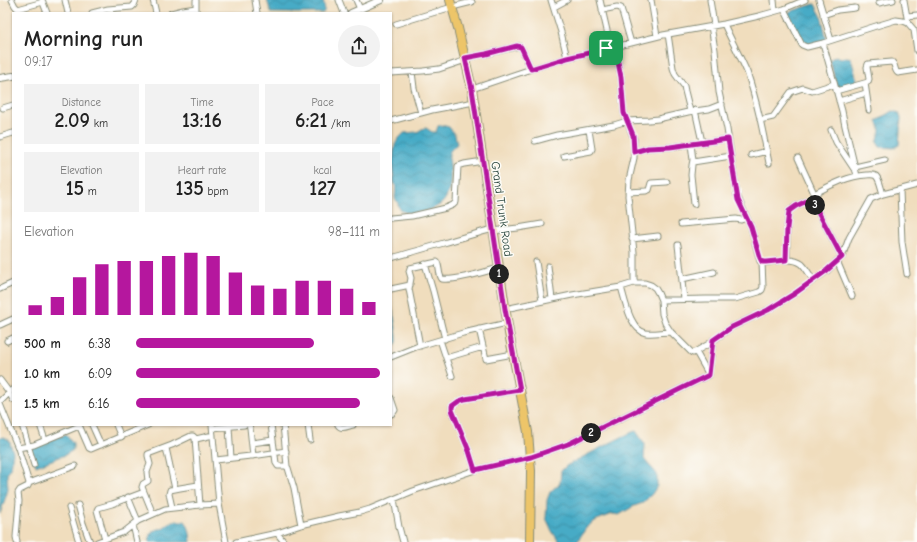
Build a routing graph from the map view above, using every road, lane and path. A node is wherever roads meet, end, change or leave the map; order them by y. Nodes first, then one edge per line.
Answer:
1 (12, 0) edge
2 (65, 0) edge
3 (136, 0) edge
4 (153, 0) edge
5 (196, 0) edge
6 (255, 0) edge
7 (339, 0) edge
8 (356, 0) edge
9 (381, 0) edge
10 (551, 0) edge
11 (567, 0) edge
12 (600, 0) edge
13 (651, 0) edge
14 (710, 0) edge
15 (774, 0) edge
16 (805, 0) edge
17 (819, 0) edge
18 (893, 0) edge
19 (904, 0) edge
20 (43, 1) edge
21 (472, 2) dead end
22 (879, 2) dead end
23 (451, 4) edge
24 (554, 7) junction
25 (854, 8) dead end
26 (360, 9) junction
27 (784, 9) junction
28 (602, 10) junction
29 (196, 11) edge
30 (47, 12) edge
31 (68, 12) edge
32 (96, 12) edge
33 (156, 12) edge
34 (175, 12) edge
35 (258, 12) edge
36 (344, 12) edge
37 (354, 12) edge
38 (776, 12) junction
39 (823, 15) junction
40 (917, 15) edge
41 (906, 16) junction
42 (908, 23) junction
43 (396, 24) dead end
44 (724, 24) junction
45 (712, 26) junction
46 (915, 30) edge
47 (668, 34) junction
48 (657, 36) junction
49 (831, 40) junction
50 (631, 43) junction
51 (822, 43) junction
52 (613, 47) junction
53 (917, 51) edge
54 (567, 58) junction
55 (465, 59) junction
56 (531, 69) junction
57 (917, 70) edge
58 (412, 72) junction
59 (392, 73) edge
60 (12, 76) edge
61 (0, 78) edge
62 (864, 83) junction
63 (834, 84) junction
64 (472, 89) junction
65 (836, 91) junction
66 (866, 93) junction
67 (839, 101) junction
68 (474, 102) junction
69 (722, 104) junction
70 (12, 107) edge
71 (3, 108) dead end
72 (869, 110) dead end
73 (693, 111) junction
74 (421, 113) junction
75 (760, 120) junction
76 (392, 121) edge
77 (627, 121) junction
78 (589, 130) junction
79 (831, 130) dead end
80 (12, 133) edge
81 (0, 137) edge
82 (728, 139) junction
83 (535, 141) dead end
84 (702, 142) junction
85 (691, 144) junction
86 (767, 151) junction
87 (634, 152) junction
88 (751, 155) dead end
89 (564, 156) dead end
90 (731, 156) junction
91 (798, 158) dead end
92 (884, 160) dead end
93 (483, 161) junction
94 (693, 162) junction
95 (769, 163) dead end
96 (856, 171) junction
97 (667, 182) dead end
98 (917, 184) edge
99 (900, 190) junction
100 (628, 192) junction
101 (883, 194) junction
102 (814, 196) junction
103 (694, 204) dead end
104 (392, 218) edge
105 (747, 218) junction
106 (542, 224) dead end
107 (681, 224) dead end
108 (493, 230) junction
109 (658, 236) dead end
110 (632, 239) junction
111 (678, 245) dead end
112 (842, 257) junction
113 (392, 258) edge
114 (786, 260) junction
115 (838, 261) junction
116 (536, 262) dead end
117 (762, 262) junction
118 (425, 264) junction
119 (548, 266) dead end
120 (498, 268) junction
121 (714, 272) dead end
122 (907, 274) dead end
123 (682, 279) junction
124 (813, 280) junction
125 (12, 283) edge
126 (634, 283) junction
127 (410, 284) junction
128 (621, 287) junction
129 (0, 289) edge
130 (392, 289) edge
131 (852, 296) dead end
132 (552, 299) junction
133 (684, 299) junction
134 (661, 300) junction
135 (542, 301) junction
136 (505, 309) junction
137 (12, 319) edge
138 (507, 323) junction
139 (0, 325) edge
140 (479, 329) junction
141 (671, 332) junction
142 (12, 338) edge
143 (442, 340) junction
144 (713, 340) junction
145 (7, 341) dead end
146 (420, 346) junction
147 (483, 347) junction
148 (696, 352) junction
149 (513, 354) junction
150 (392, 357) edge
151 (446, 358) junction
152 (709, 375) junction
153 (452, 376) dead end
154 (0, 380) edge
155 (520, 390) junction
156 (11, 391) edge
157 (392, 401) edge
158 (0, 403) edge
159 (392, 414) edge
160 (22, 426) edge
161 (40, 426) edge
162 (79, 426) edge
163 (92, 426) edge
164 (116, 426) edge
165 (146, 426) edge
166 (213, 426) edge
167 (229, 426) joint
168 (249, 426) edge
169 (271, 426) edge
170 (283, 426) edge
171 (308, 426) edge
172 (213, 435) junction
173 (121, 437) junction
174 (195, 438) junction
175 (45, 440) junction
176 (273, 440) junction
177 (310, 440) dead end
178 (252, 444) junction
179 (28, 446) junction
180 (101, 446) junction
181 (18, 448) junction
182 (166, 448) junction
183 (286, 451) junction
184 (274, 453) junction
185 (253, 456) junction
186 (531, 457) junction
187 (231, 458) junction
188 (216, 460) junction
189 (34, 465) dead end
190 (75, 466) dead end
191 (287, 466) junction
192 (475, 470) junction
193 (28, 482) junction
194 (198, 486) junction
195 (175, 489) junction
196 (144, 492) junction
197 (128, 497) junction
198 (394, 499) junction
199 (219, 504) junction
200 (78, 505) dead end
201 (200, 505) junction
202 (172, 507) junction
203 (69, 508) dead end
204 (81, 514) junction
205 (153, 514) junction
206 (71, 517) junction
207 (136, 523) junction
208 (301, 525) junction
209 (277, 533) junction
210 (105, 539) junction
211 (17, 542) edge
212 (79, 542) edge
213 (90, 542) edge
214 (97, 542) edge
215 (137, 542) edge
216 (226, 542) edge
217 (236, 542) edge
218 (284, 542) edge
219 (403, 542) edge
220 (530, 542) edge

1 - 20 street
2 - 31 street
3 - 32 street
4 - 33 street
5 - 29 street
6 - 35 street
7 - 36 street
8 - 26 street
9 - 26 street
10 - 24 street
11 - 24 street
12 - 28 street
13 - 48 street
14 - 45 street
15 - 38 street
16 - 27 street
17 - 39 street
18 - 22 street
19 - 41 street
20 - 30 street
21 - 23 street
23 - 43 street
23 - 55 main road, Grand Trunk Road
24 - 54 street
25 - 39 street
26 - 37 street
27 - 38 street
27 - 51 street
28 - 50 street
28 - 52 street
29 - 34 street
38 - 44 street
39 - 49 street
40 - 41 street
41 - 42 street
42 - 46 street
42 - 49 street
44 - 45 street
44 - 75 street
45 - 47 street
45 - 69 street
46 - 53 street
47 - 48 street
47 - 73 street
48 - 50 street
49 - 51 street
50 - 52 street
51 - 63 street
52 - 54 street
52 - 77 street
54 - 56 street
55 - 56 street
55 - 58 street
55 - 64 main road, Grand Trunk Road
56 - 64 street
57 - 62 street
58 - 59 street
58 - 74 street
60 - 61 street
62 - 65 street
62 - 66 street
63 - 65 street
63 - 75 street
64 - 68 main road, Grand Trunk Road
65 - 67 street
66 - 67 street
66 - 72 street
67 - 96 street
68 - 74 street
68 - 93 main road, Grand Trunk Road
69 - 73 street
69 - 82 street
70 - 71 street
73 - 77 street
73 - 84 street
74 - 76 street
75 - 86 street
77 - 78 street
77 - 87 street
78 - 83 street
78 - 89 street
79 - 96 street
80 - 81 street
82 - 84 street
82 - 90 street
84 - 85 street
85 - 87 street
85 - 94 street
86 - 88 street
86 - 95 street
87 - 100 street
90 - 94 street
90 - 105 street
91 - 102 street
92 - 96 street
93 - 104 street
93 - 108 main road, Grand Trunk Road
94 - 103 street
96 - 101 street
96 - 102 street
97 - 100 street
98 - 99 street
99 - 101 street
99 - 122 street
100 - 110 street
101 - 112 street
102 - 112 street
102 - 114 street
105 - 107 street
105 - 117 street
106 - 108 street
108 - 113 street
108 - 120 main road, Grand Trunk Road
109 - 110 street
110 - 126 street
111 - 123 street
112 - 115 street
114 - 117 street
114 - 124 street
115 - 124 street
115 - 131 street
116 - 135 street
117 - 133 street
118 - 120 street
118 - 127 street
118 - 143 street
119 - 132 street
120 - 136 main road, Grand Trunk Road
121 - 123 street
123 - 133 street
124 - 144 street
125 - 129 street
126 - 128 street
126 - 134 street
127 - 130 street
127 - 146 street
128 - 132 street
128 - 141 street
132 - 135 street
133 - 134 street
134 - 141 street
135 - 136 street
136 - 138 main road, Grand Trunk Road
137 - 139 street
138 - 140 street
138 - 149 main road, Grand Trunk Road
140 - 143 street
140 - 147 street
141 - 148 street
142 - 145 street
143 - 146 street
143 - 151 street
144 - 148 street
144 - 152 street
146 - 150 street
147 - 149 street
147 - 151 street
148 - 152 street
149 - 155 main road, Grand Trunk Road
151 - 153 street
152 - 186 street
154 - 156 street
155 - 186 main road, Grand Trunk Road
155 - 192 street
156 - 158 street
157 - 159 street
158 - 181 street
160 - 179 street
161 - 175 street
162 - 175 street
162 - 180 street
163 - 180 street
164 - 173 street
165 - 173 street
166 - 167 street
166 - 172 street
167 - 187 street
168 - 178 street
169 - 176 street
170 - 183 street
171 - 177 street
172 - 174 street
172 - 188 street
173 - 180 street
174 - 182 street
174 - 194 street
175 - 179 street
176 - 178 street
176 - 184 street
178 - 185 street
179 - 181 street
179 - 189 street
181 - 193 street
182 - 195 street
182 - 196 street
183 - 184 street
183 - 191 street
184 - 185 street
184 - 191 street
185 - 187 street
186 - 192 street
186 - 220 main road, Grand Trunk Road
187 - 188 street
188 - 199 street
190 - 193 street
191 - 208 street
192 - 198 street
193 - 211 street
194 - 195 street
194 - 201 street
195 - 202 street
196 - 197 street
196 - 205 street
197 - 207 street
197 - 210 street
198 - 208 street
198 - 219 street
199 - 201 street
199 - 216 street
200 - 204 street
201 - 202 street
202 - 205 street
203 - 206 street
204 - 206 street
204 - 213 street
205 - 207 street
206 - 212 street
207 - 210 street
207 - 215 street
208 - 209 street
209 - 217 street
209 - 218 street
210 - 214 street

